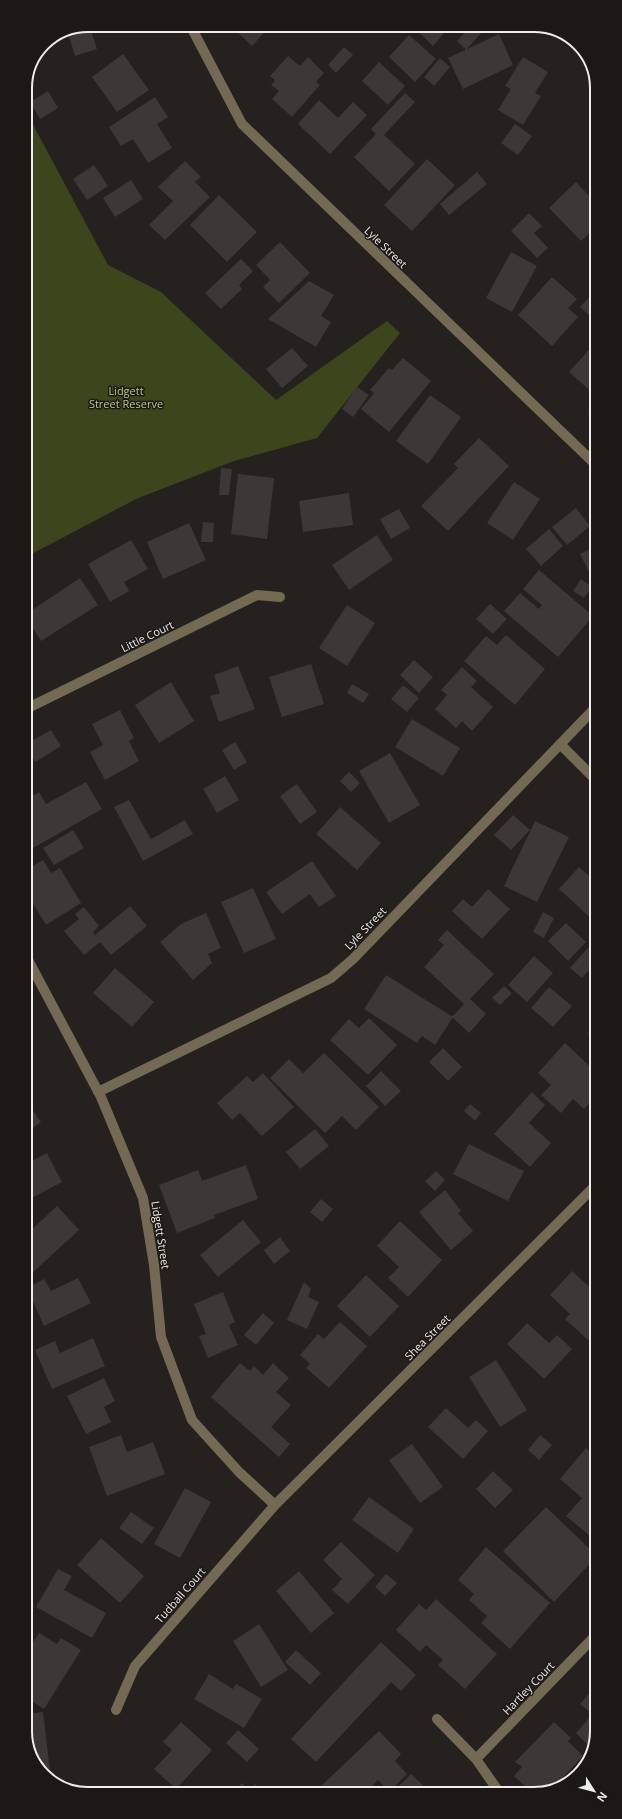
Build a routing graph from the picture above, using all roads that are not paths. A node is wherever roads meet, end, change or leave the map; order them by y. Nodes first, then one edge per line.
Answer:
1 (194, 32) edge
2 (590, 459) edge
3 (280, 597) dead end
4 (32, 706) edge
5 (590, 713) edge
6 (560, 744) junction
7 (590, 774) edge
8 (32, 967) edge
9 (98, 1092) junction
10 (590, 1192) edge
11 (275, 1505) junction
12 (590, 1641) edge
13 (116, 1710) dead end
14 (437, 1719) dead end
15 (476, 1759) junction
16 (496, 1787) edge

1 - 2 street, Lyle Street
3 - 4 street, Little Court
5 - 6 street, Lyle Street
6 - 7 street
6 - 9 street, Lyle Street
8 - 9 street, Lidgett Street
9 - 11 street, Lidgett Street
10 - 11 street, Shea Street
11 - 13 street, Tudball Court
12 - 15 street, Hartley Court
14 - 15 street
15 - 16 street

